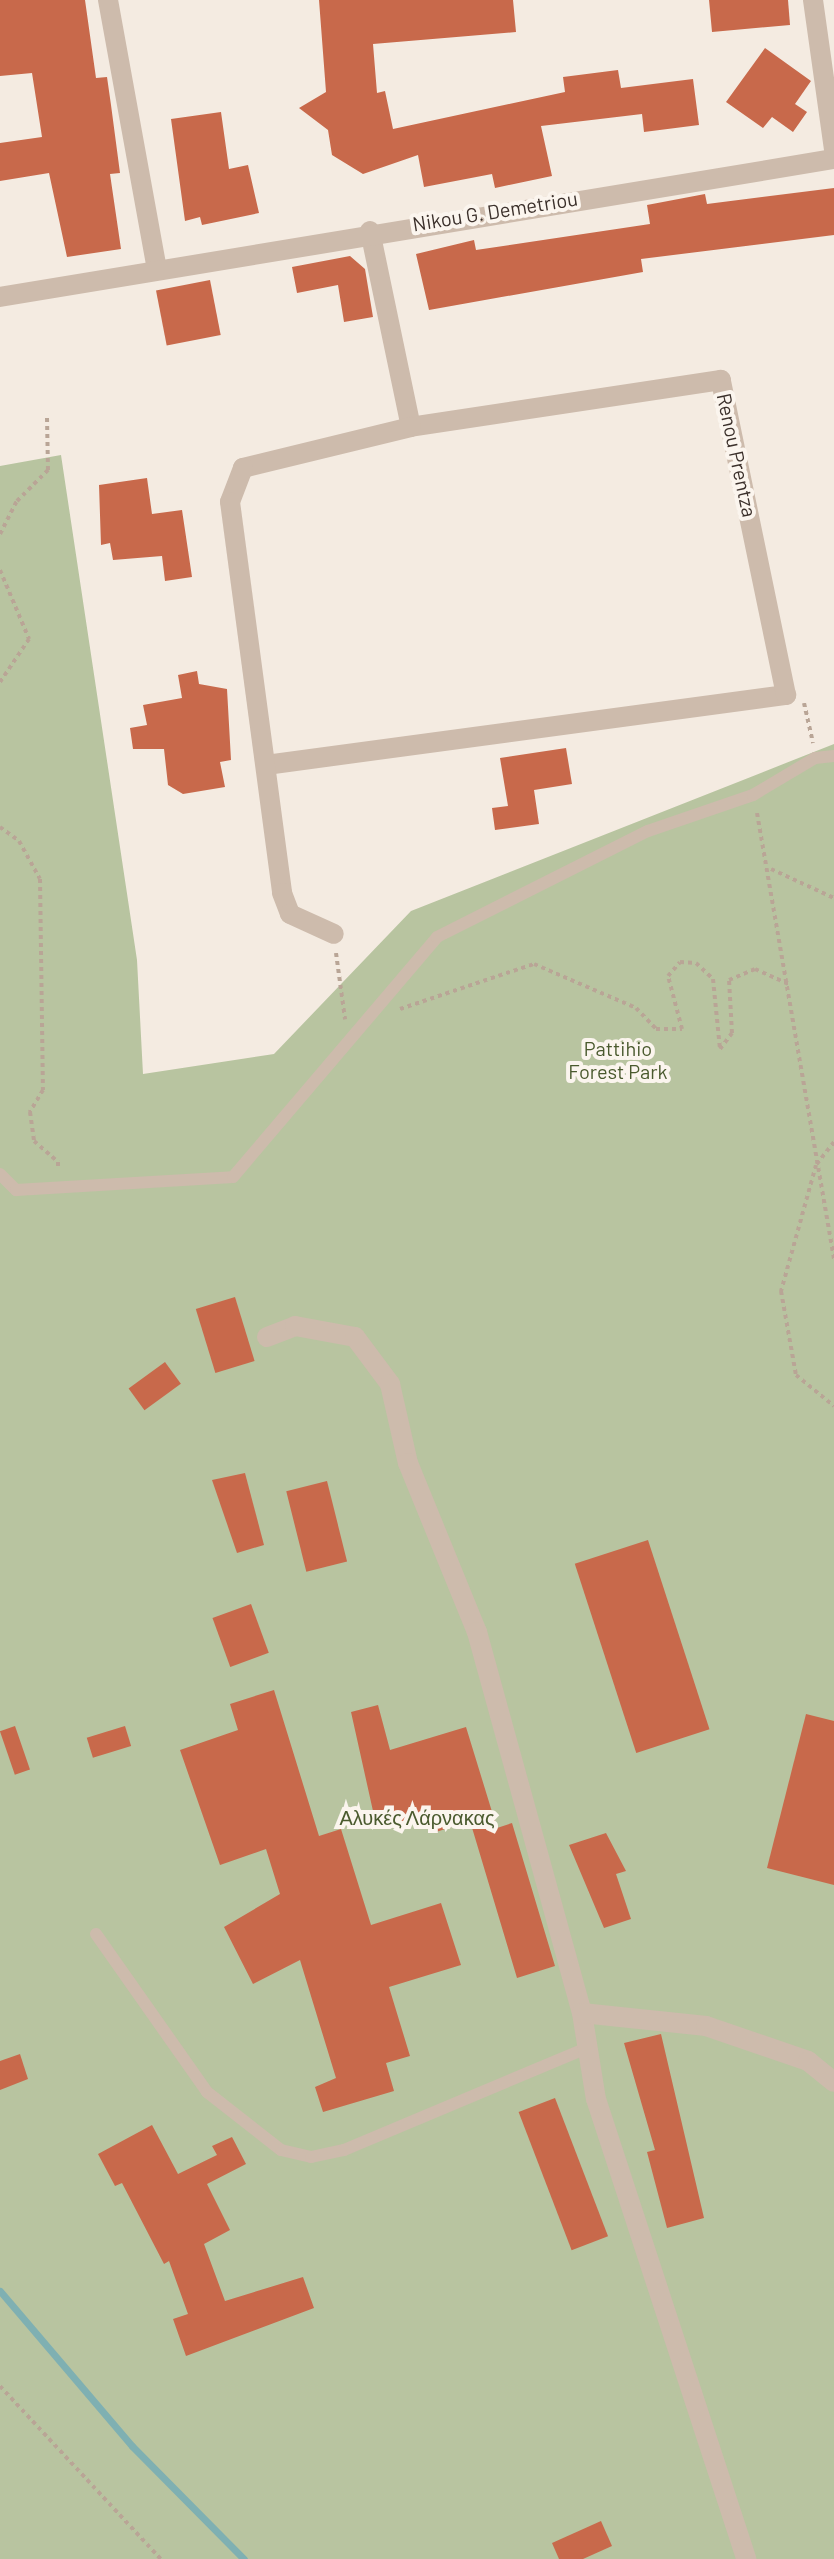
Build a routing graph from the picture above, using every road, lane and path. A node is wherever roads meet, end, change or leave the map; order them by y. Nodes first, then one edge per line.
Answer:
1 (108, 0) edge
2 (813, 0) edge
3 (834, 150) edge
4 (834, 159) edge
5 (370, 231) junction
6 (157, 269) junction
7 (0, 297) edge
8 (47, 416) dead end
9 (411, 427) junction
10 (0, 534) edge
11 (0, 570) edge
12 (0, 682) edge
13 (786, 695) junction
14 (834, 756) edge
15 (815, 758) junction
16 (266, 765) junction
17 (753, 795) junction
18 (0, 827) edge
19 (769, 867) junction
20 (834, 898) edge
21 (334, 934) joint
22 (789, 984) junction
23 (367, 1019) junction
24 (348, 1042) junction
25 (834, 1142) edge
26 (816, 1165) junction
27 (0, 1174) edge
28 (55, 1188) junction
29 (834, 1261) edge
30 (267, 1337) dead end
31 (834, 1406) edge
32 (96, 1934) dead end
33 (582, 2013) junction
34 (589, 2047) junction
35 (834, 2082) edge
36 (0, 2386) edge
37 (161, 2559) edge
38 (746, 2559) edge

1 - 6 street
2 - 3 street
4 - 5 street, Nikou G. Demetriou
5 - 6 street, Nikou G. Demetriou
5 - 9 street
6 - 7 street, Nikou G. Demetriou
8 - 10 path
9 - 13 street, Renou Prentza
9 - 16 street, Renou Prentza
11 - 12 path
13 - 15 path
13 - 16 street
14 - 15 lane
15 - 17 lane
16 - 21 street, Renou Prentza
17 - 19 path
17 - 23 lane
18 - 28 path
19 - 20 path
19 - 22 path
21 - 24 path
22 - 23 path
22 - 26 path
23 - 24 lane
24 - 28 lane
25 - 26 path
26 - 29 path
26 - 31 path
27 - 28 lane
30 - 33 street
32 - 34 lane
33 - 34 street
33 - 35 street
34 - 38 street
36 - 37 path

